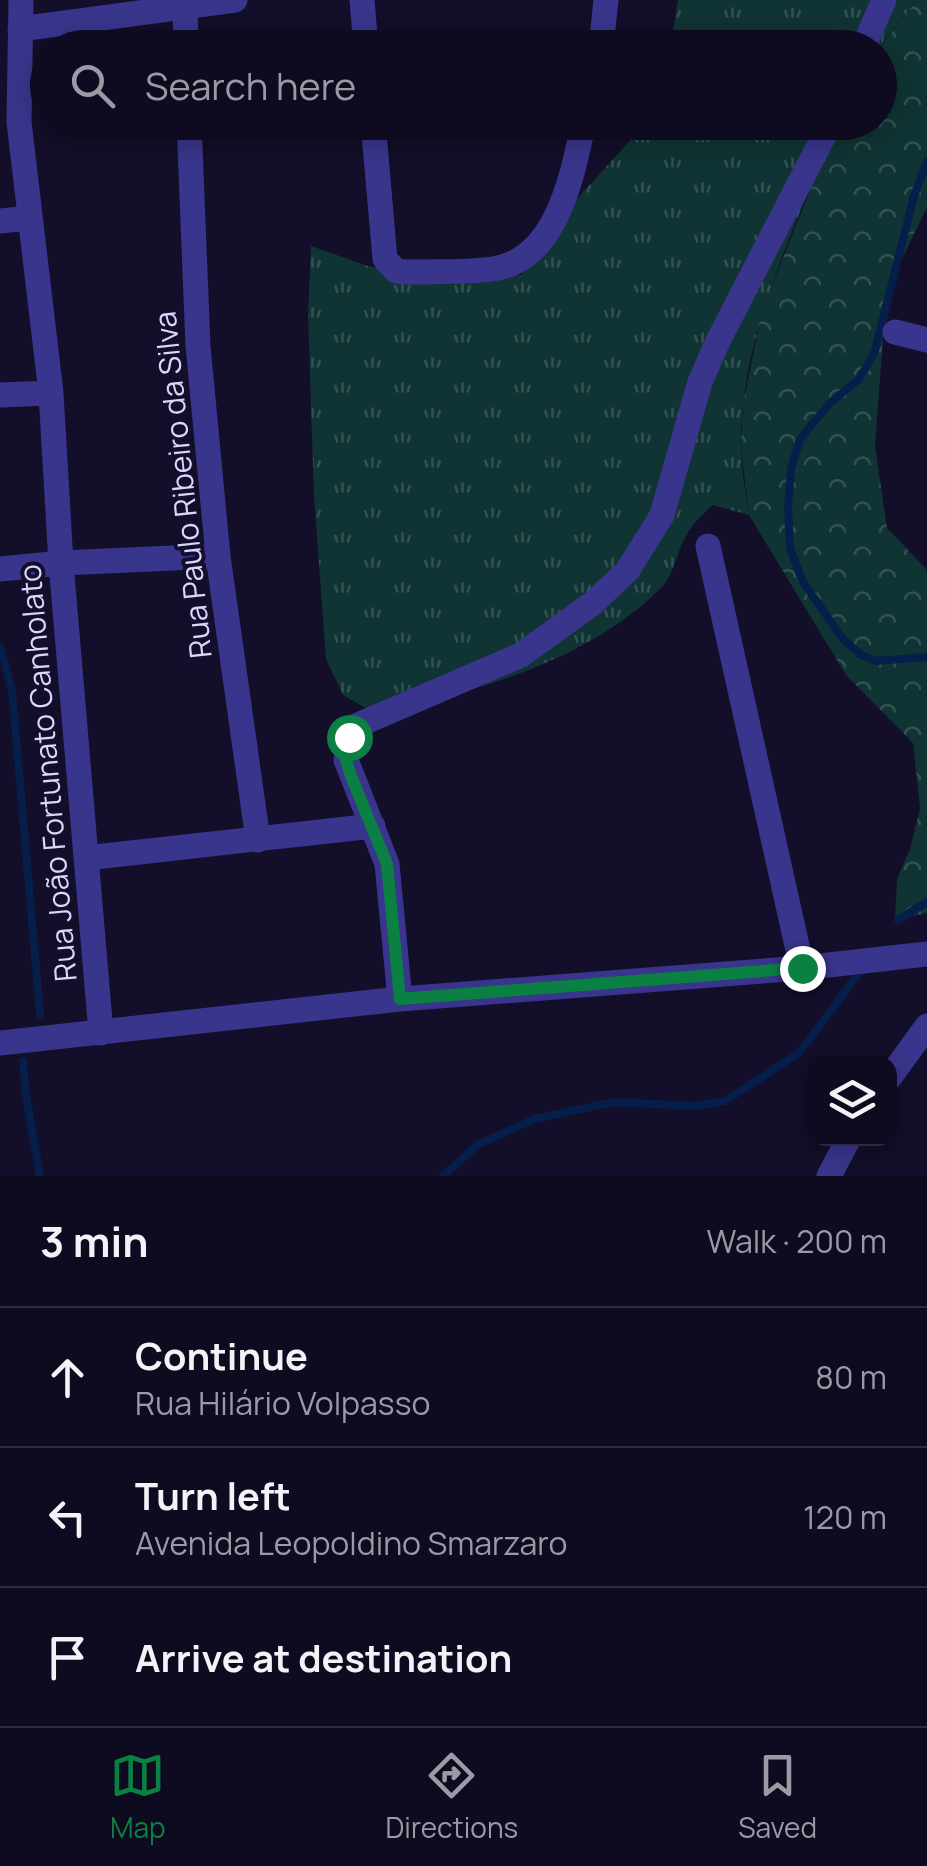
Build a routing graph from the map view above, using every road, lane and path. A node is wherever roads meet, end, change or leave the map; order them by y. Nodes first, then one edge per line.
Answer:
1 (21, 0) edge
2 (235, 0) edge
3 (362, 0) edge
4 (606, 0) edge
5 (884, 0) edge
6 (185, 6) junction
7 (20, 30) junction
8 (186, 30) edge
9 (364, 30) edge
10 (602, 30) edge
11 (871, 30) edge
12 (10, 64) edge
13 (190, 140) edge
14 (375, 140) edge
15 (580, 140) edge
16 (823, 140) edge
17 (30, 218) junction
18 (0, 221) edge
19 (894, 332) dead end
20 (927, 340) edge
21 (51, 393) junction
22 (0, 396) edge
23 (708, 546) dead end
24 (218, 556) junction
25 (61, 563) junction
26 (0, 569) edge
27 (373, 826) junction
28 (258, 840) junction
29 (86, 858) junction
30 (927, 954) edge
31 (802, 968) junction
32 (400, 999) junction
33 (927, 1026) edge
34 (101, 1034) junction
35 (0, 1043) edge
36 (897, 1067) edge
37 (845, 1146) edge
38 (829, 1176) edge

1 - 7 street, Rua João Fortunato Canholato
2 - 6 street
3 - 9 street
4 - 10 street
5 - 11 street
6 - 7 street
6 - 8 street
7 - 12 street, Rua João Fortunato Canholato
12 - 17 street, Rua João Fortunato Canholato
13 - 24 street, Rua Paulo Ribeiro da Silva
14 - 15 street
16 - 27 street
17 - 18 street
17 - 21 street, Rua João Fortunato Canholato
19 - 20 street
21 - 22 street
21 - 25 street, Rua João Fortunato Canholato
23 - 31 street
24 - 25 street
24 - 28 street, Rua Paulo Ribeiro da Silva
25 - 26 street
25 - 29 street, Rua João Fortunato Canholato
27 - 28 street
27 - 32 street
28 - 29 street
29 - 34 street, Rua João Fortunato Canholato
30 - 31 street
31 - 32 street
32 - 34 street
33 - 36 street
34 - 35 street
37 - 38 street

